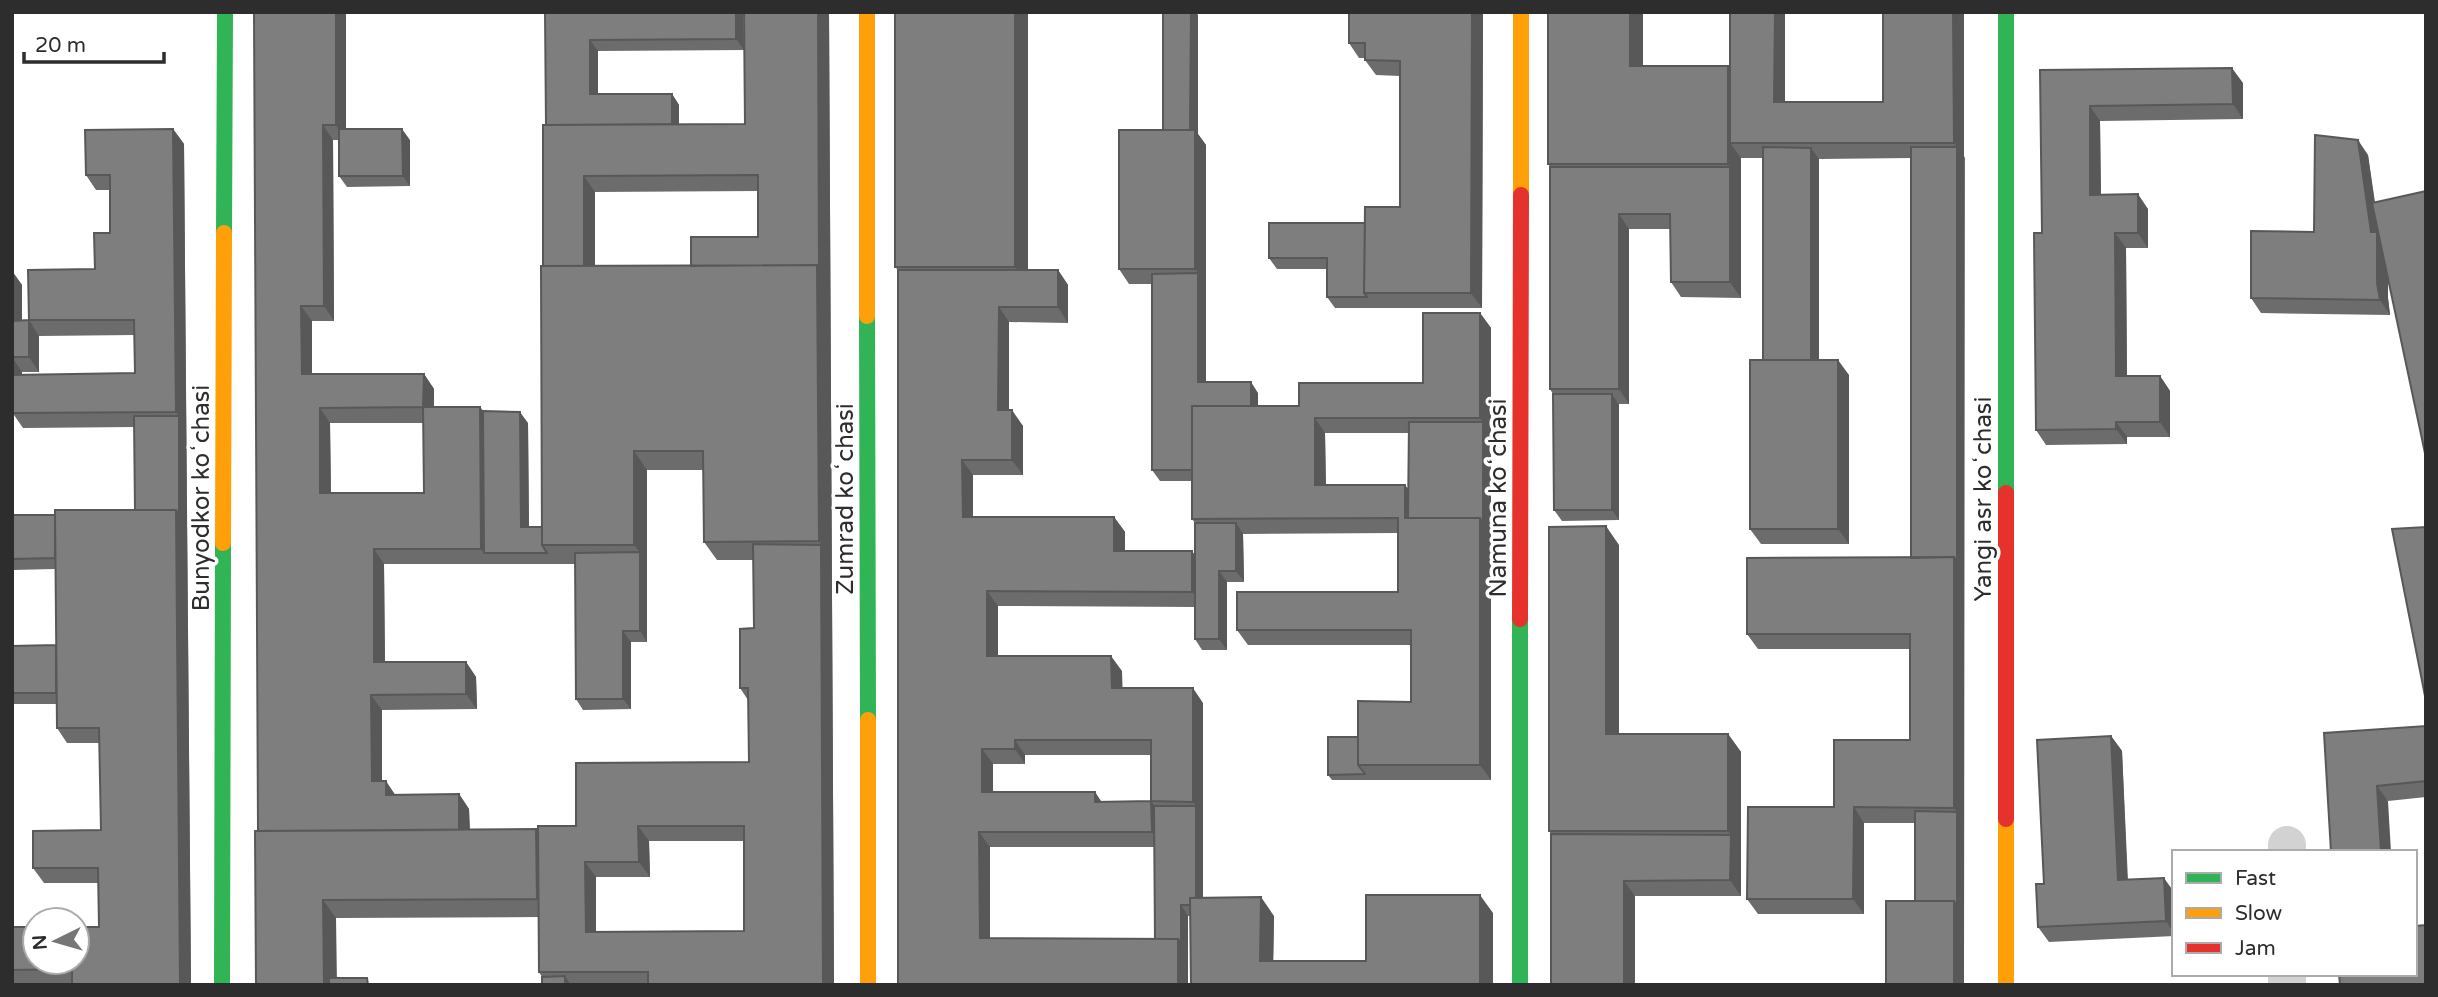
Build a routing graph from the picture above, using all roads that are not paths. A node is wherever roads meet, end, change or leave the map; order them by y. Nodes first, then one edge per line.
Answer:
1 (225, 12) edge
2 (867, 12) edge
3 (1521, 12) edge
4 (2006, 12) edge
5 (222, 985) edge
6 (868, 985) edge
7 (1520, 985) edge
8 (2006, 985) edge

1 - 5 street, Bunyodkor koʻchasi
2 - 6 street, Zumrad koʻchasi
3 - 7 street, Namuna koʻchasi
4 - 8 street, Yangi asr koʻchasi

